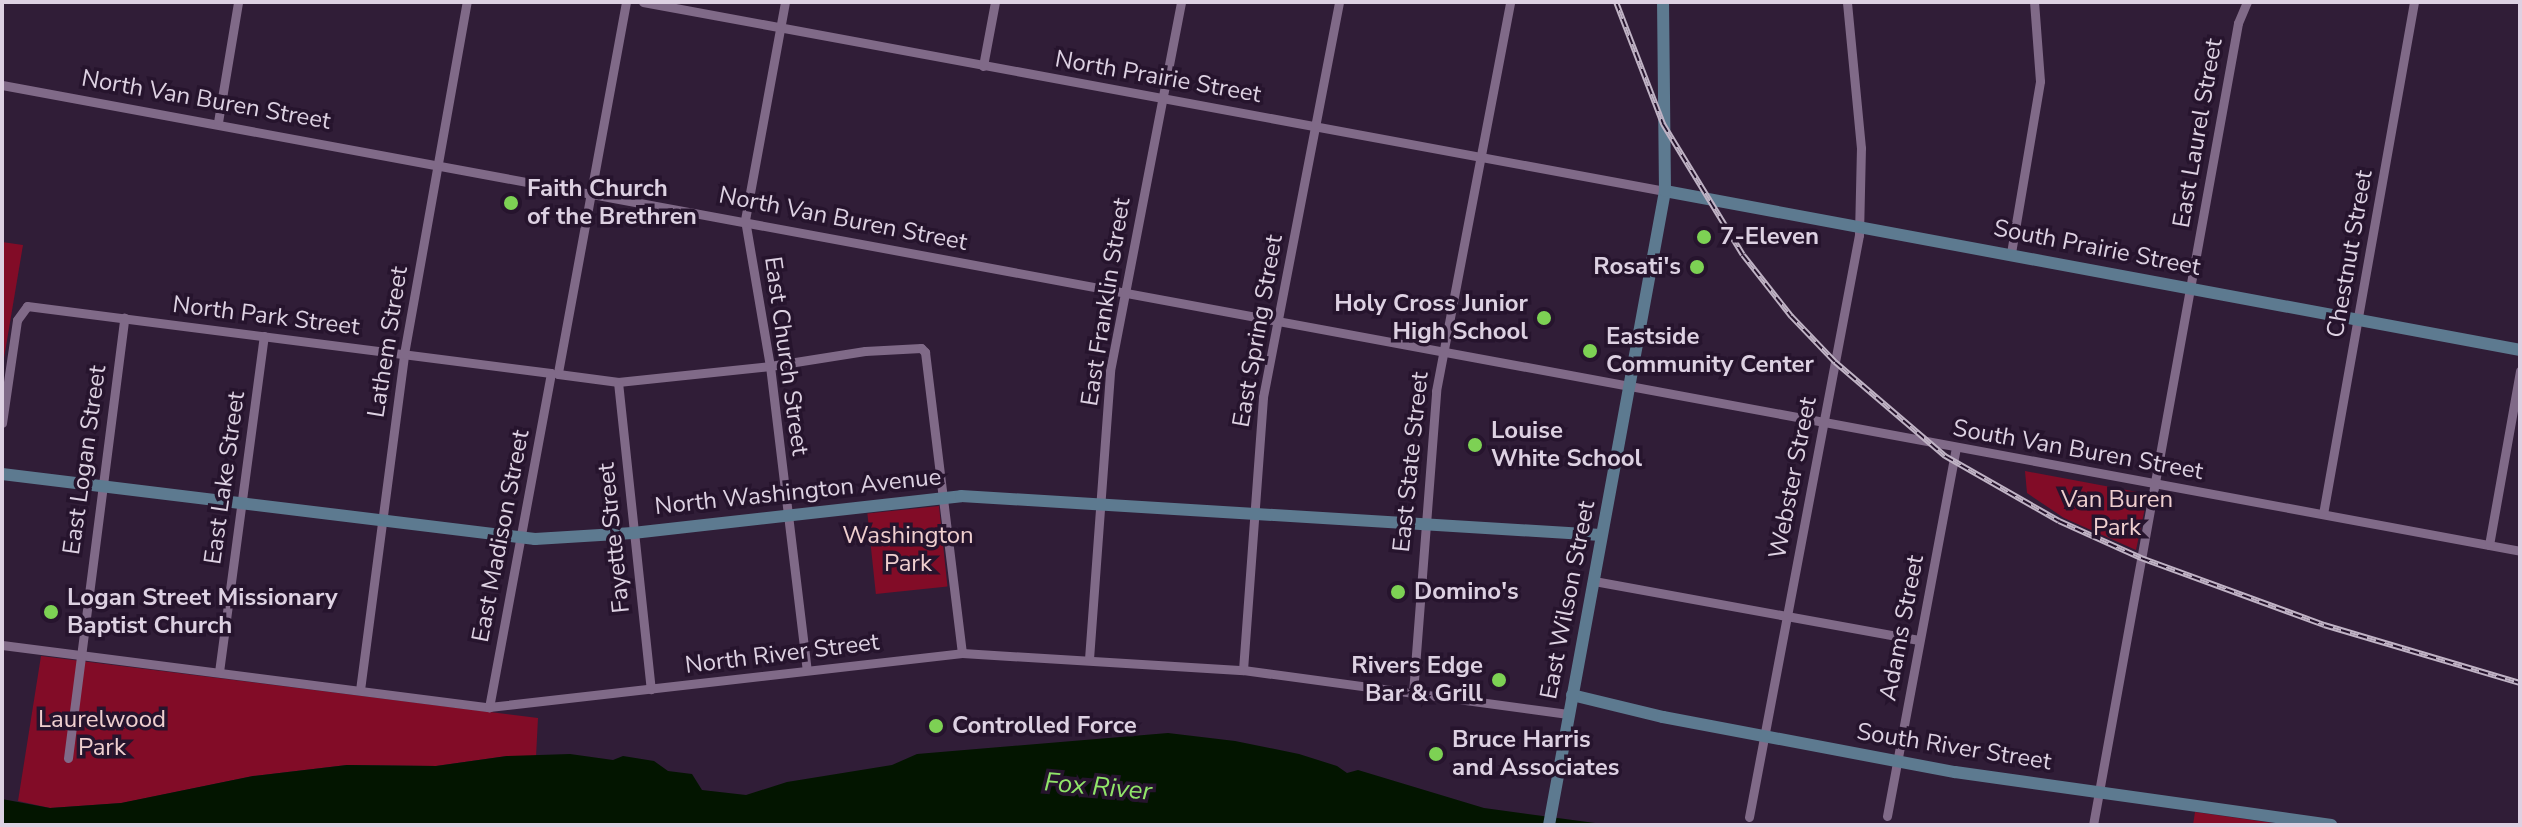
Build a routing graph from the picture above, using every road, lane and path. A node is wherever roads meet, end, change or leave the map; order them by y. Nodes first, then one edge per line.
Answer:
1 (238, 2) edge
2 (467, 2) edge
3 (626, 2) edge
4 (643, 2) edge
5 (785, 2) edge
6 (995, 2) edge
7 (1181, 2) edge
8 (1339, 2) edge
9 (1510, 2) edge
10 (1663, 2) edge
11 (1847, 2) edge
12 (2034, 2) edge
13 (2247, 2) edge
14 (2414, 2) edge
15 (781, 27) junction
16 (983, 66) junction
17 (2, 85) edge
18 (1161, 98) junction
19 (218, 122) junction
20 (1316, 127) junction
21 (1482, 157) junction
22 (439, 163) junction
23 (1665, 191) junction
24 (591, 192) junction
25 (745, 220) junction
26 (1860, 226) junction
27 (2011, 253) junction
28 (2191, 288) junction
29 (1125, 292) junction
30 (124, 318) junction
31 (1278, 320) junction
32 (2359, 320) junction
33 (264, 336) junction
34 (2520, 350) edge
35 (1443, 352) junction
36 (404, 354) junction
37 (770, 366) junction
38 (2520, 371) edge
39 (555, 374) junction
40 (618, 382) junction
41 (1630, 387) junction
42 (2, 423) edge
43 (1824, 423) junction
44 (1956, 448) junction
45 (2, 474) edge
46 (2155, 484) junction
47 (102, 487) junction
48 (944, 497) junction
49 (1100, 503) junction
50 (242, 504) junction
51 (1255, 512) junction
52 (2323, 514) junction
53 (789, 516) junction
54 (382, 522) junction
55 (1424, 524) junction
56 (633, 533) junction
57 (1601, 535) junction
58 (520, 538) junction
59 (2489, 545) junction
60 (2520, 551) edge
61 (1594, 581) junction
62 (1787, 616) junction
63 (1919, 640) junction
64 (2, 645) edge
65 (962, 653) junction
66 (79, 654) junction
67 (1089, 659) junction
68 (807, 670) junction
69 (1243, 670) junction
70 (219, 672) junction
71 (651, 689) junction
72 (360, 690) junction
73 (1413, 693) junction
74 (1572, 695) junction
75 (489, 707) junction
76 (1568, 714) junction
77 (1764, 736) junction
78 (68, 758) dead end
79 (1897, 761) junction
80 (2098, 793) junction
81 (1887, 816) dead end
82 (1749, 817) dead end
83 (1549, 825) edge
84 (2093, 825) edge
85 (2331, 825) edge

1 - 19 street
2 - 22 street, Lathem Street
3 - 24 street, East Madison Street
4 - 15 street, North Prairie Street
5 - 15 street, East Church Street
6 - 16 street
7 - 18 street, East Franklin Street
8 - 20 street, East Spring Street
9 - 21 street, East State Street
10 - 23 main road, East Wilson Street
11 - 26 street, Webster Street
12 - 27 street
13 - 28 street, East Laurel Street
14 - 32 street, Chestnut Street
15 - 16 street, North Prairie Street
15 - 25 street, East Church Street
16 - 18 street, North Prairie Street
17 - 19 street, North Van Buren Street
18 - 20 street, North Prairie Street
18 - 29 street, East Franklin Street
19 - 22 street, North Van Buren Street
20 - 21 street, North Prairie Street
20 - 31 street, East Spring Street
21 - 23 street, North Prairie Street
21 - 35 street, East State Street
22 - 24 street, North Van Buren Street
22 - 36 street, Lathem Street
23 - 26 main road, South Prairie Street
23 - 41 main road, East Wilson Street
24 - 25 street, North Van Buren Street
24 - 39 street, East Madison Street
25 - 29 street, North Van Buren Street
25 - 37 street, East Church Street
26 - 27 main road, South Prairie Street
26 - 43 street, Webster Street
27 - 28 main road, South Prairie Street
28 - 32 main road, South Prairie Street
28 - 46 street, East Laurel Street
29 - 31 street, North Van Buren Street
29 - 49 street, East Franklin Street
30 - 33 street, North Park Street
30 - 42 street, North Park Street
30 - 47 street, East Logan Street
31 - 35 street, North Van Buren Street
31 - 51 street, East Spring Street
32 - 34 main road, South Prairie Street
32 - 52 street, Chestnut Street
33 - 36 street, North Park Street
33 - 50 street, East Lake Street
35 - 41 street, North Van Buren Street
35 - 55 street, East State Street
36 - 39 street, North Park Street
36 - 54 street, Lathem Street
37 - 40 street, North Park Street
37 - 48 street, North Park Street
37 - 53 street, East Church Street
38 - 59 street
39 - 40 street, North Park Street
39 - 58 street, East Madison Street
40 - 56 street, Fayette Street
41 - 43 street, South Van Buren Street
41 - 57 main road, East Wilson Street
43 - 44 street, South Van Buren Street
43 - 62 street, Webster Street
44 - 46 street, South Van Buren Street
44 - 63 street, Adams Street
45 - 47 main road, North Washington Avenue
46 - 52 street, South Van Buren Street
46 - 80 street, East Laurel Street
47 - 50 main road, North Washington Avenue
47 - 66 street, East Logan Street
48 - 49 main road, North Washington Avenue
48 - 53 main road, North Washington Avenue
48 - 65 street
49 - 51 main road, North Washington Avenue
49 - 67 street, East Franklin Street
50 - 54 main road, North Washington Avenue
50 - 70 street, East Lake Street
51 - 55 main road, North Washington Avenue
51 - 69 street, East Spring Street
52 - 59 street, South Van Buren Street
53 - 56 main road, North Washington Avenue
53 - 68 street, East Church Street
54 - 58 main road, North Washington Avenue
54 - 72 street, Lathem Street
55 - 57 main road, North Washington Avenue
55 - 73 street, East State Street
56 - 58 main road, North Washington Avenue
56 - 71 street, Fayette Street
57 - 61 main road, East Wilson Street
58 - 75 street, East Madison Street
59 - 60 street, South Van Buren Street
61 - 62 street
61 - 74 main road, East Wilson Street
62 - 63 street
62 - 77 street, Webster Street
63 - 79 street, Adams Street
64 - 66 street, North River Street
65 - 67 street, North River Street
65 - 68 street, North River Street
66 - 70 street, North River Street
66 - 78 street, East Logan Street
67 - 69 street, North River Street
68 - 71 street, North River Street
69 - 73 street, North River Street
70 - 72 street, North River Street
71 - 75 street, North River Street
72 - 75 street, North River Street
73 - 76 street, North River Street
74 - 76 main road, East Wilson Street
74 - 77 main road, South River Street
76 - 83 main road, East Wilson Street
77 - 79 main road, South River Street
77 - 82 street, Webster Street
79 - 80 main road, South River Street
79 - 81 street, Adams Street
80 - 84 street, East Laurel Street
80 - 85 main road, South River Street

